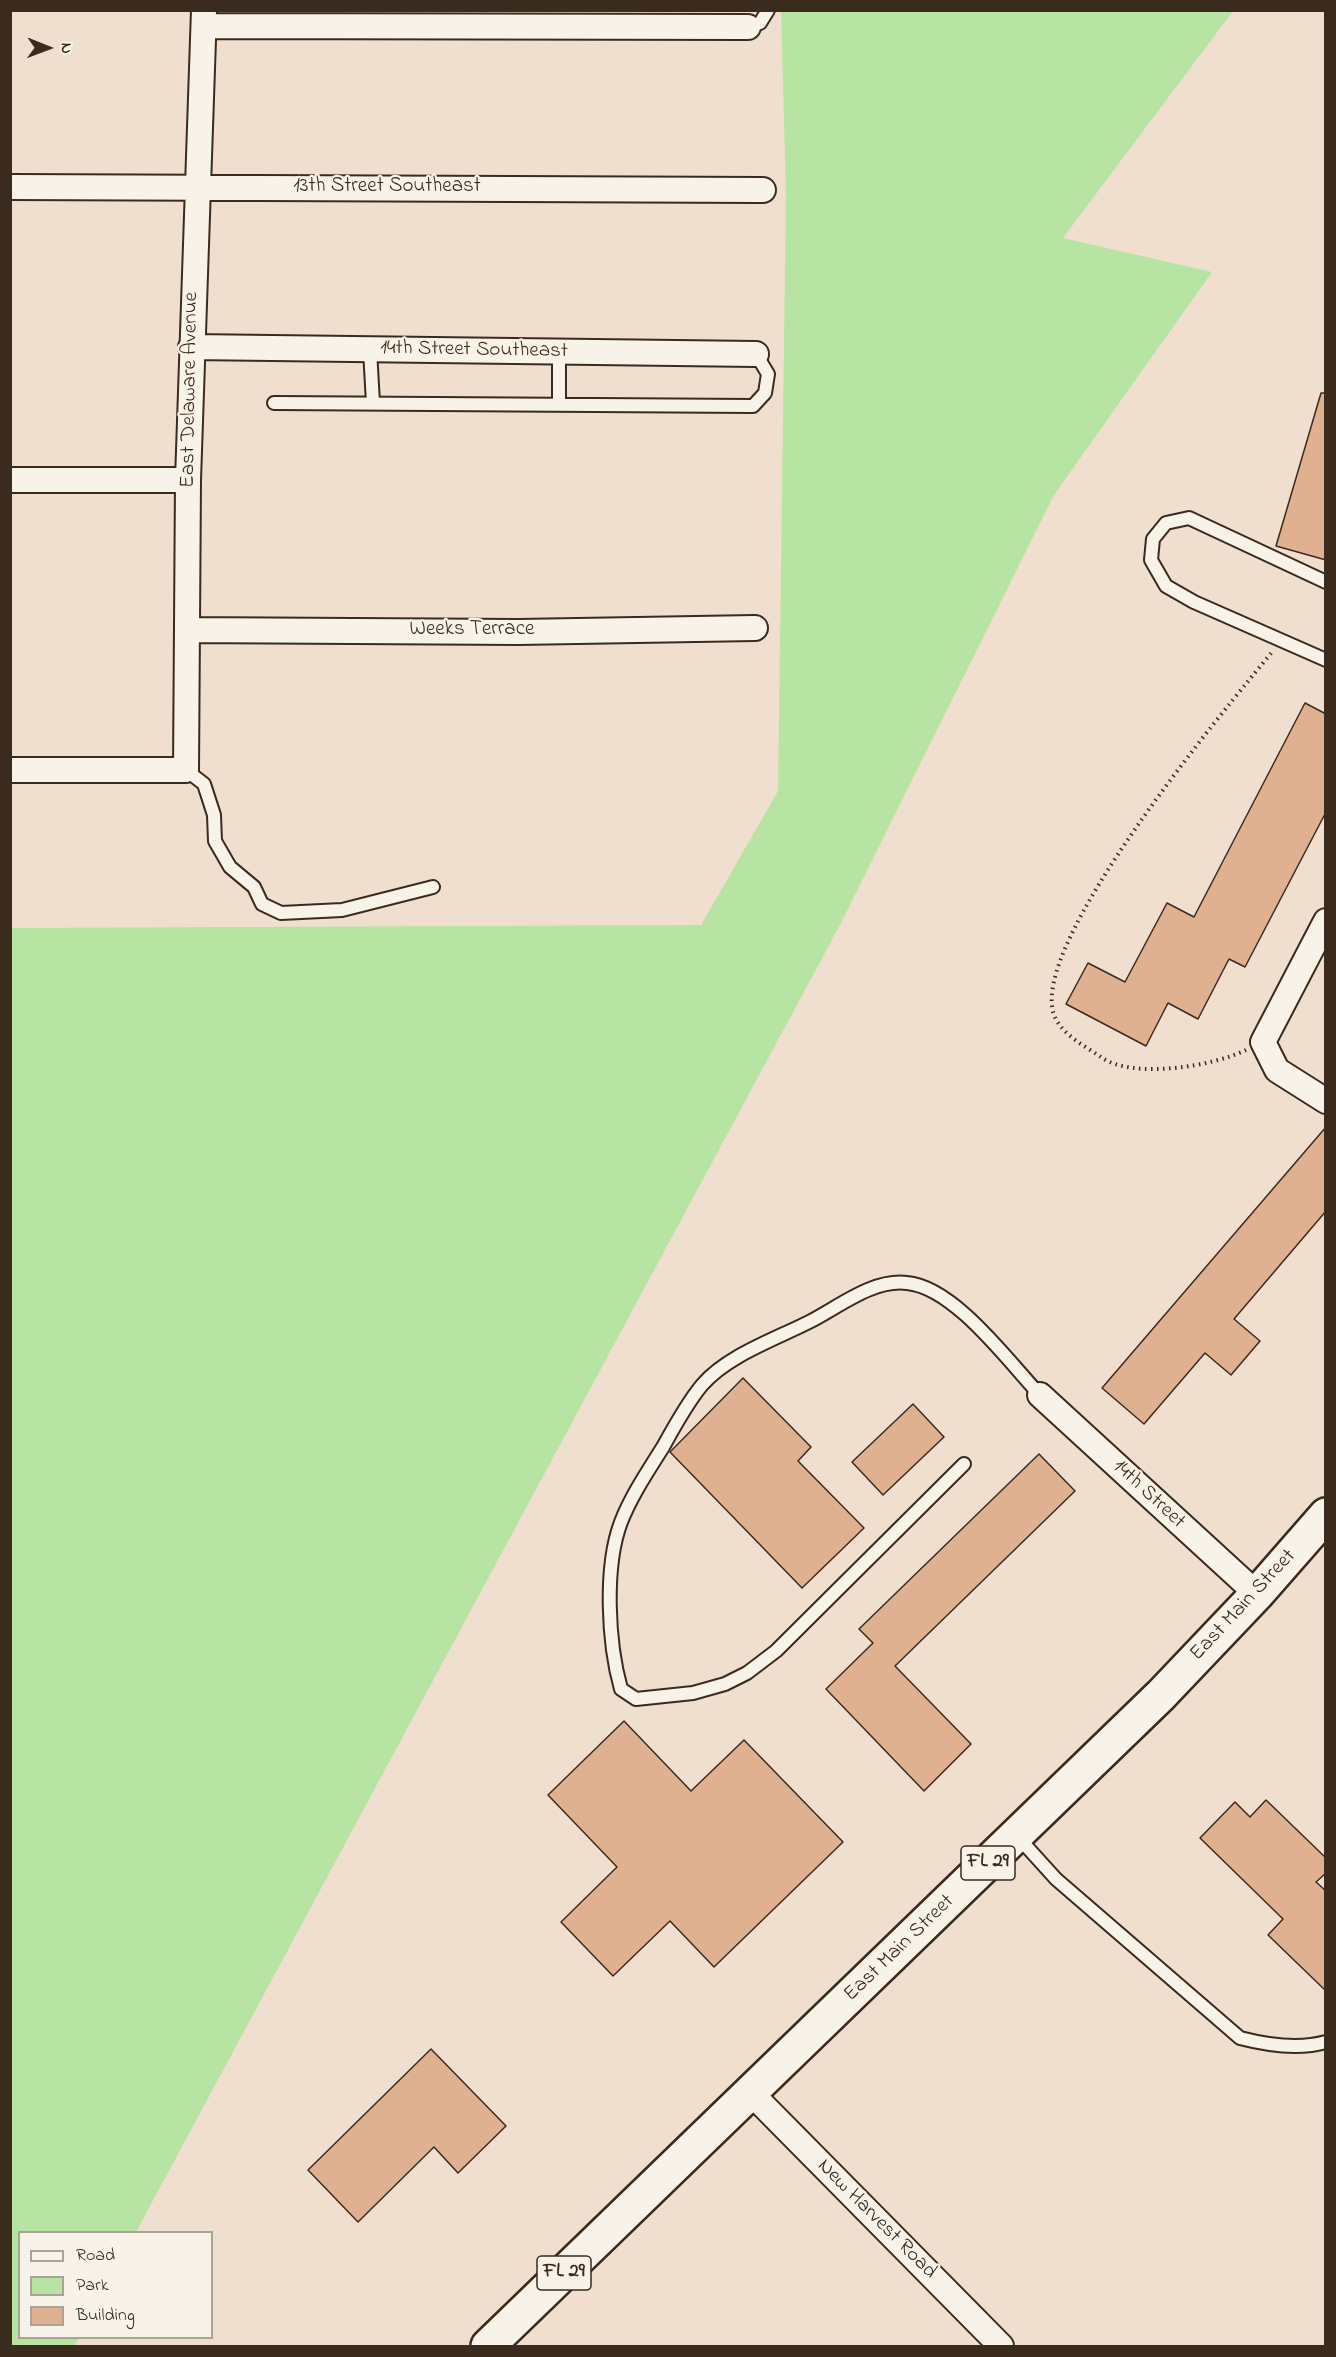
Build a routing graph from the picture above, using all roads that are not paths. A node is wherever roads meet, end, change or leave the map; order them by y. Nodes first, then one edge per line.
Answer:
1 (768, 10) edge
2 (205, 19) edge
3 (303, 19) edge
4 (419, 19) edge
5 (599, 19) edge
6 (748, 27) joint
7 (197, 186) junction
8 (10, 187) edge
9 (763, 190) dead end
10 (191, 347) junction
11 (370, 350) junction
12 (559, 352) junction
13 (756, 354) joint
14 (274, 403) dead end
15 (373, 403) junction
16 (559, 404) junction
17 (10, 480) edge
18 (188, 480) junction
19 (1326, 582) edge
20 (755, 628) dead end
21 (188, 630) junction
22 (1326, 660) edge
23 (10, 770) edge
24 (186, 770) junction
25 (433, 887) dead end
26 (1326, 921) edge
27 (1326, 1101) edge
28 (1040, 1395) joint
29 (964, 1464) dead end
30 (1326, 1515) edge
31 (1257, 1594) junction
32 (1016, 1835) junction
33 (1326, 2042) edge
34 (751, 2093) junction
35 (488, 2346) edge
36 (1001, 2346) edge

1 - 6 lane
2 - 3 street
2 - 7 street, East Delaware Avenue
3 - 4 street
4 - 5 street
5 - 6 street
7 - 8 street, 13th Street Southeast
7 - 9 street, 13th Street Southeast
7 - 10 street, East Delaware Avenue
10 - 11 street, 14th Street Southeast
10 - 18 street, East Delaware Avenue
11 - 12 street, 14th Street Southeast
11 - 15 lane
12 - 13 street, 14th Street Southeast
12 - 16 lane
13 - 16 lane
14 - 15 lane
15 - 16 lane
17 - 18 street
18 - 21 street, East Delaware Avenue
19 - 22 lane
20 - 21 street, Weeks Terrace
21 - 24 street, East Delaware Avenue
23 - 24 street
24 - 25 lane
26 - 27 street
28 - 29 lane
28 - 31 street, 14th Street
30 - 31 highway, East Main Street / FL 29
31 - 32 highway, East Main Street / FL 29
32 - 33 lane
32 - 34 highway, East Main Street / FL 29
34 - 35 highway, East Main Street / FL 29
34 - 36 street, New Harvest Road

